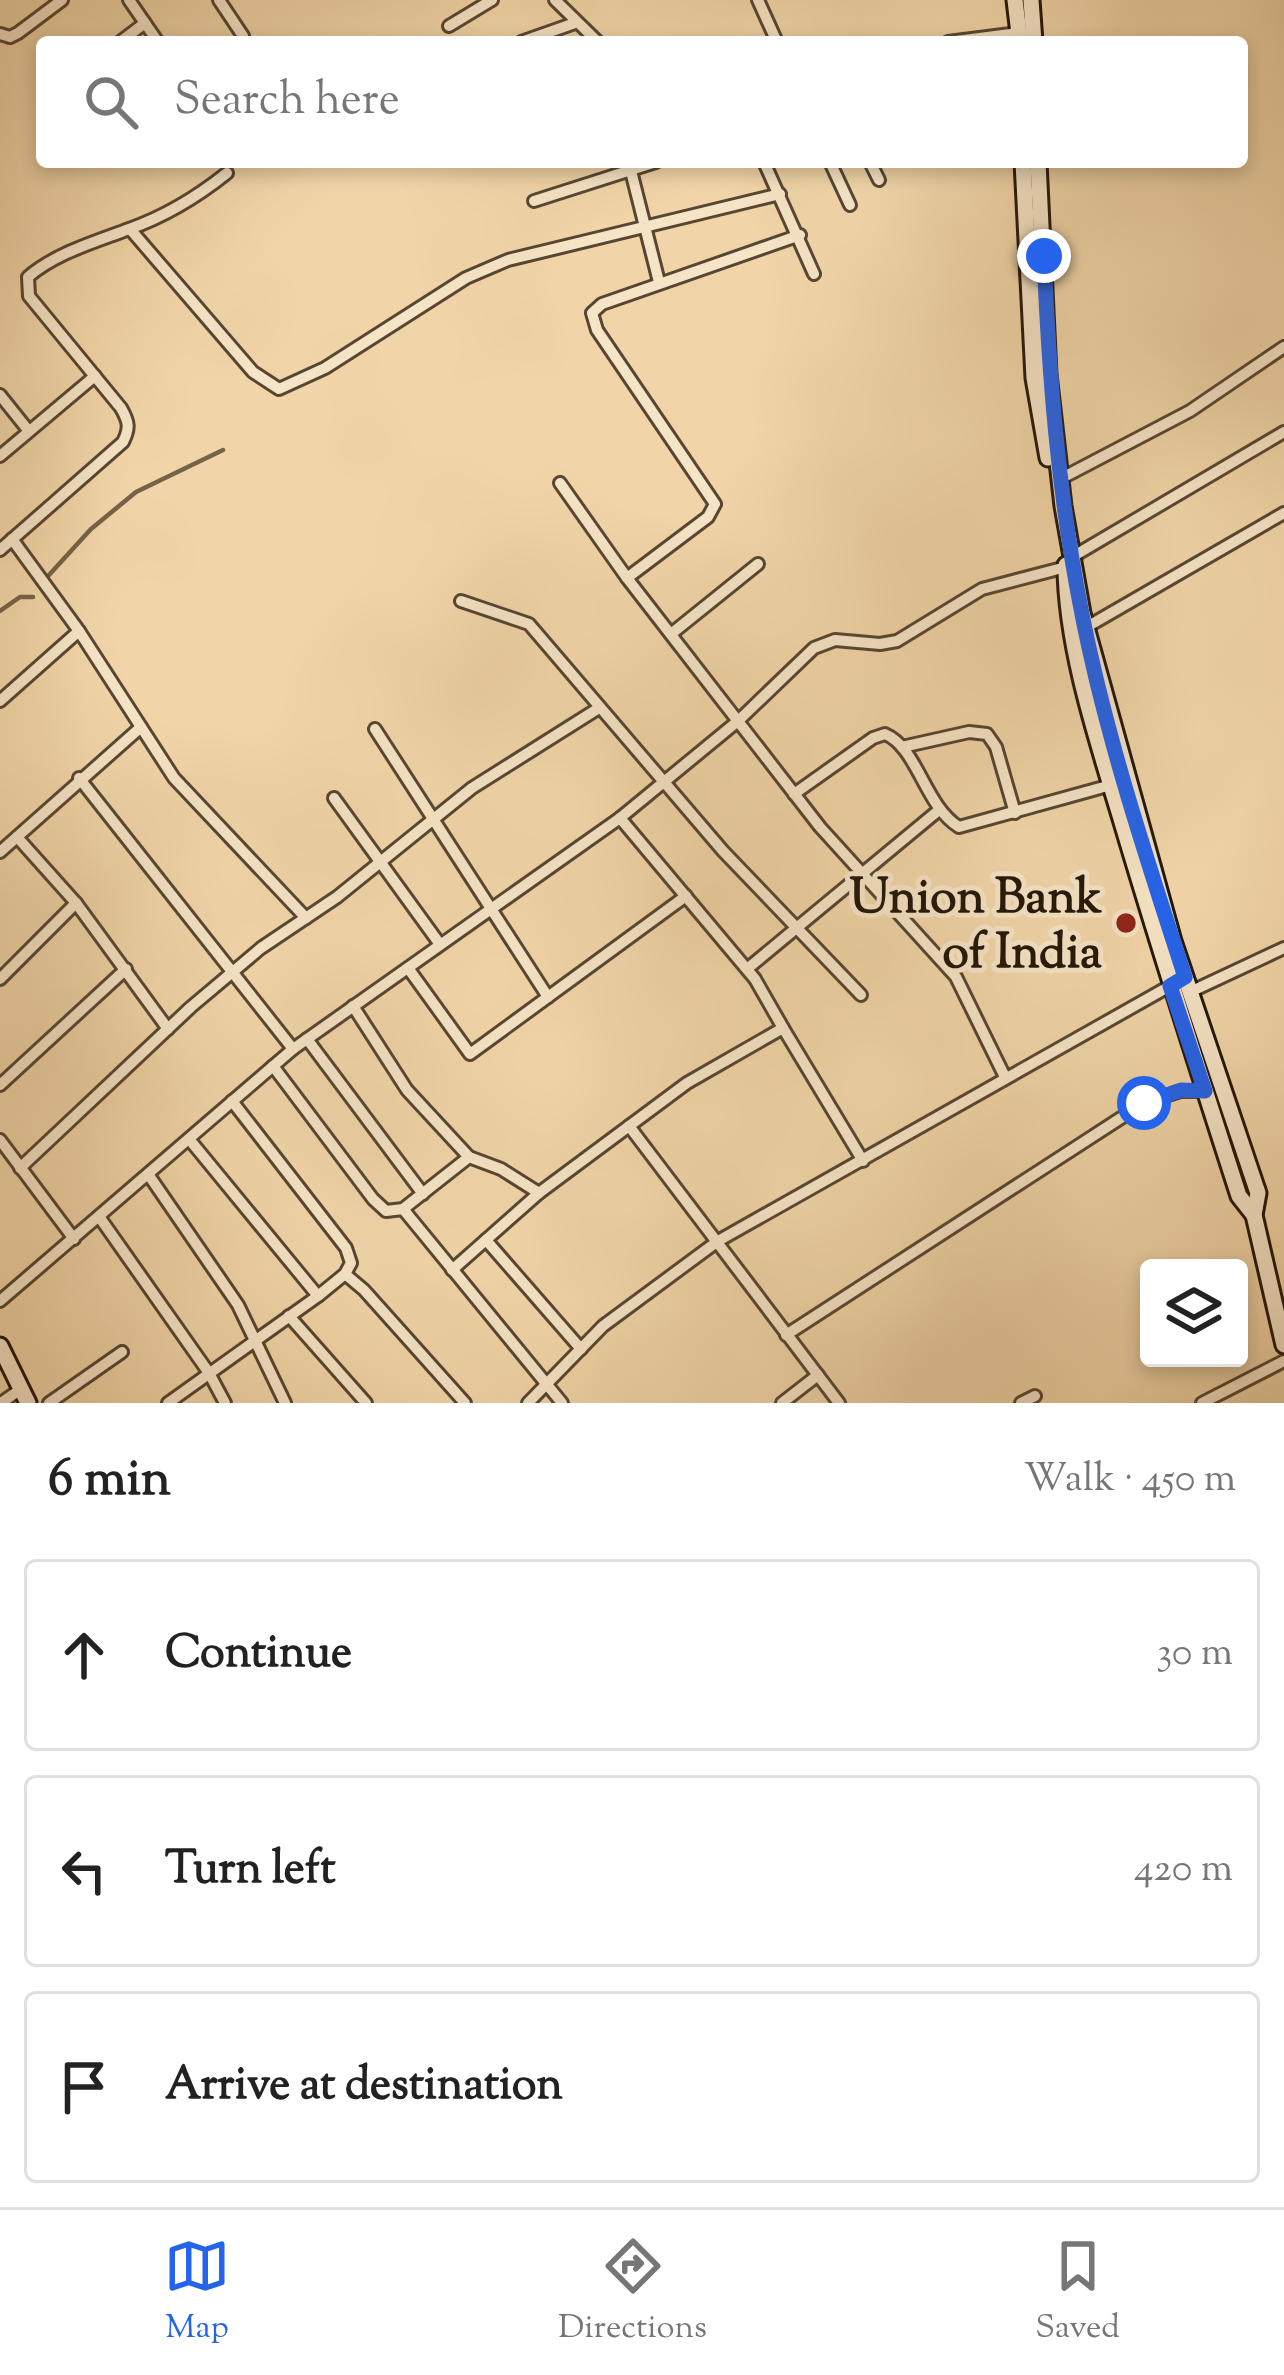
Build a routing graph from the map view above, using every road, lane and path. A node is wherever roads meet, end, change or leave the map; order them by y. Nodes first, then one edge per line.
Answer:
1 (62, 0) edge
2 (129, 0) edge
3 (219, 0) edge
4 (491, 0) edge
5 (555, 0) edge
6 (758, 0) edge
7 (1015, 0) edge
8 (1031, 0) edge
9 (145, 23) junction
10 (575, 23) junction
11 (449, 26) dead end
12 (0, 34) edge
13 (128, 36) edge
14 (154, 36) edge
15 (243, 36) dead end
16 (538, 36) edge
17 (591, 36) edge
18 (774, 36) edge
19 (1023, 36) edge
20 (1025, 36) edge
21 (639, 168) edge
22 (767, 168) edge
23 (833, 168) edge
24 (873, 168) edge
25 (1023, 168) edge
26 (1038, 168) edge
27 (631, 171) junction
28 (227, 173) dead end
29 (879, 180) dead end
30 (780, 194) junction
31 (534, 200) dead end
32 (850, 205) dead end
33 (647, 226) junction
34 (130, 229) junction
35 (800, 236) junction
36 (814, 274) dead end
37 (659, 283) junction
38 (1284, 347) edge
39 (94, 376) junction
40 (0, 395) edge
41 (28, 430) junction
42 (1284, 432) edge
43 (0, 456) edge
44 (1060, 479) junction
45 (560, 483) dead end
46 (1284, 513) edge
47 (12, 539) junction
48 (0, 550) edge
49 (1069, 562) junction
50 (758, 564) dead end
51 (627, 578) junction
52 (461, 601) dead end
53 (1085, 628) junction
54 (79, 631) junction
55 (670, 634) junction
56 (0, 701) edge
57 (599, 708) junction
58 (738, 721) junction
59 (141, 727) junction
60 (375, 729) dead end
61 (902, 747) junction
62 (79, 778) junction
63 (663, 782) junction
64 (1111, 785) junction
65 (794, 794) junction
66 (334, 797) dead end
67 (939, 810) junction
68 (1015, 813) junction
69 (620, 818) junction
70 (432, 819) junction
71 (17, 837) junction
72 (0, 852) edge
73 (379, 864) junction
74 (860, 872) junction
75 (686, 896) junction
76 (76, 903) junction
77 (492, 905) junction
78 (305, 918) junction
79 (797, 927) junction
80 (440, 944) junction
81 (1284, 948) edge
82 (408, 968) junction
83 (126, 969) junction
84 (747, 969) junction
85 (231, 973) junction
86 (0, 979) edge
87 (1182, 985) junction
88 (861, 995) dead end
89 (548, 997) junction
90 (353, 1006) junction
91 (783, 1028) junction
92 (168, 1029) junction
93 (307, 1039) junction
94 (293, 1049) junction
95 (273, 1066) junction
96 (1005, 1078) junction
97 (0, 1085) edge
98 (1205, 1091) junction
99 (232, 1102) junction
100 (629, 1126) junction
101 (189, 1138) junction
102 (0, 1140) edge
103 (470, 1157) junction
104 (863, 1161) junction
105 (20, 1168) junction
106 (148, 1174) junction
107 (539, 1193) junction
108 (423, 1194) junction
109 (403, 1209) junction
110 (1254, 1215) junction
111 (100, 1218) junction
112 (74, 1239) junction
113 (486, 1240) junction
114 (718, 1240) junction
115 (452, 1270) junction
116 (345, 1274) junction
117 (318, 1296) junction
118 (0, 1301) edge
119 (289, 1316) junction
120 (786, 1335) junction
121 (256, 1342) junction
122 (1284, 1345) edge
123 (0, 1346) edge
124 (581, 1349) junction
125 (122, 1352) dead end
126 (1284, 1361) edge
127 (209, 1373) junction
128 (818, 1376) junction
129 (545, 1385) junction
130 (25, 1396) edge
131 (1035, 1396) dead end
132 (1, 1403) edge
133 (49, 1403) edge
134 (168, 1403) edge
135 (224, 1403) edge
136 (285, 1403) edge
137 (366, 1403) edge
138 (466, 1403) edge
139 (527, 1403) edge
140 (562, 1403) edge
141 (782, 1403) edge
142 (839, 1403) edge
143 (1021, 1403) edge
144 (1202, 1403) edge

1 - 12 street
2 - 9 street
3 - 15 street
4 - 11 street
5 - 10 street
6 - 18 street
7 - 19 main road
8 - 20 main road
9 - 13 street
9 - 14 street
10 - 16 street
10 - 17 street
21 - 27 street
22 - 30 street
23 - 32 street
24 - 29 street
25 - 49 main road
26 - 44 main road
27 - 31 street
27 - 33 street
28 - 34 street
30 - 33 street
30 - 35 street
33 - 34 street
33 - 37 street
34 - 39 street
35 - 36 street
35 - 37 street
37 - 51 street
38 - 44 street
39 - 41 street
39 - 47 street
40 - 41 street
41 - 43 street
42 - 49 street
44 - 49 main road
45 - 51 street
46 - 53 street
47 - 48 street
47 - 54 street
49 - 53 main road
49 - 58 street
49 - 64 main road
50 - 55 street
51 - 55 street
52 - 57 street
53 - 87 main road
54 - 56 street
54 - 59 street
55 - 58 street
57 - 63 street
57 - 70 street
58 - 63 street
58 - 65 street
59 - 62 street
59 - 78 street
60 - 70 street
61 - 65 street
61 - 67 street
61 - 68 street
62 - 71 street
62 - 85 street
63 - 69 street
63 - 79 street
64 - 68 street
64 - 87 main road
65 - 74 street
66 - 73 street
67 - 68 street
67 - 74 street
69 - 75 street
69 - 77 street
70 - 73 street
70 - 77 street
71 - 72 street
71 - 76 street
73 - 78 street
73 - 80 street
74 - 79 street
74 - 96 street
75 - 84 street
75 - 89 street
76 - 83 street
76 - 86 street
77 - 80 street
77 - 89 street
78 - 85 street
79 - 84 street
79 - 88 street
80 - 82 street
81 - 87 street
82 - 89 street
82 - 90 street
83 - 92 street
83 - 97 street
84 - 91 street
85 - 92 street
85 - 94 street
87 - 96 street
87 - 98 main road
87 - 110 main road
90 - 93 street
90 - 103 street
91 - 100 street
91 - 104 street
92 - 105 street
93 - 94 street
93 - 108 street
94 - 95 street
95 - 99 street
95 - 109 street
96 - 104 street
98 - 110 main road
98 - 120 street
99 - 101 street
99 - 116 street
100 - 107 street
100 - 114 street
101 - 106 street
101 - 117 street
102 - 105 street
103 - 107 street
103 - 108 street
104 - 114 street
105 - 112 street
106 - 111 street
106 - 121 street
107 - 113 street
108 - 109 street
109 - 115 street
110 - 122 main road
111 - 112 street
111 - 127 street
112 - 118 street
113 - 115 street
113 - 124 street
114 - 120 street
114 - 124 street
115 - 129 street
116 - 117 street
116 - 138 street
117 - 119 street
119 - 121 street
119 - 137 street
120 - 128 street
121 - 127 street
121 - 136 street
123 - 130 main road
124 - 129 street
125 - 133 street
126 - 144 street
127 - 134 street
127 - 135 street
128 - 141 street
128 - 142 street
129 - 139 street
129 - 140 street
130 - 132 street
131 - 143 street

